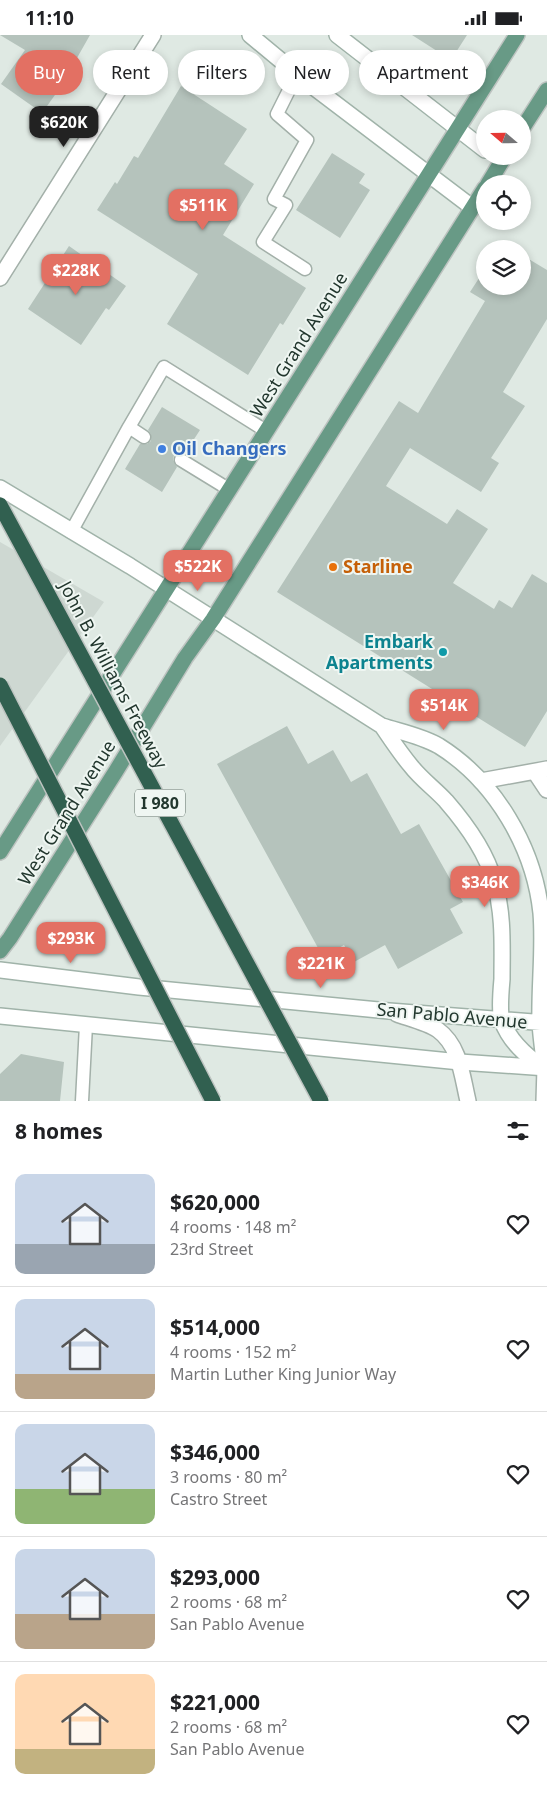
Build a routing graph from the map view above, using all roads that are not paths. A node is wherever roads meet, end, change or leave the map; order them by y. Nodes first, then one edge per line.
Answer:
1 (153, 35) edge
2 (250, 35) edge
3 (337, 35) edge
4 (517, 35) edge
5 (275, 56) edge
6 (547, 90) edge
7 (286, 95) edge
8 (324, 95) edge
9 (531, 115) edge
10 (458, 129) junction
11 (476, 143) edge
12 (428, 175) junction
13 (476, 202) edge
14 (473, 207) junction
15 (305, 269) dead end
16 (0, 278) edge
17 (129, 427) junction
18 (266, 431) junction
19 (144, 437) dead end
20 (181, 461) dead end
21 (0, 488) edge
22 (230, 490) junction
23 (0, 505) edge
24 (71, 531) junction
25 (166, 590) junction
26 (213, 619) junction
27 (0, 685) edge
28 (382, 726) junction
29 (541, 770) edge
30 (481, 781) junction
31 (547, 791) edge
32 (0, 852) edge
33 (544, 916) edge
34 (0, 951) edge
35 (0, 970) edge
36 (389, 1011) junction
37 (0, 1016) edge
38 (502, 1019) junction
39 (544, 1023) edge
40 (86, 1025) junction
41 (460, 1062) junction
42 (546, 1068) edge
43 (82, 1101) edge
44 (213, 1101) edge
45 (321, 1101) edge
46 (468, 1101) edge
47 (544, 1101) edge

1 - 16 main road
2 - 5 main road
3 - 10 main road
4 - 10 main road, West Grand Avenue
6 - 9 main road
7 - 15 lane
8 - 12 main road
10 - 11 main road
10 - 12 main road, West Grand Avenue
12 - 14 main road
12 - 18 main road, West Grand Avenue
13 - 14 main road, West Grand Avenue
14 - 26 main road, West Grand Avenue
17 - 18 lane
17 - 19 lane
17 - 24 lane
18 - 22 main road, West Grand Avenue
20 - 22 lane
21 - 24 main road
22 - 25 main road, West Grand Avenue
23 - 45 highway, John B. Williams Freeway / I 980, bridge
24 - 25 main road
25 - 26 main road
25 - 32 main road, West Grand Avenue
26 - 28 main road
26 - 34 main road, West Grand Avenue
27 - 44 highway, bridge
28 - 30 main road
28 - 38 main road
29 - 30 main road
29 - 31 main road
30 - 33 main road
33 - 39 main road
35 - 36 main road, San Pablo Avenue
36 - 38 main road, San Pablo Avenue
36 - 41 main road
37 - 40 main road
38 - 39 main road, San Pablo Avenue
38 - 42 main road
39 - 42 main road
40 - 41 main road
40 - 43 lane
41 - 42 main road
41 - 46 main road
42 - 47 main road

